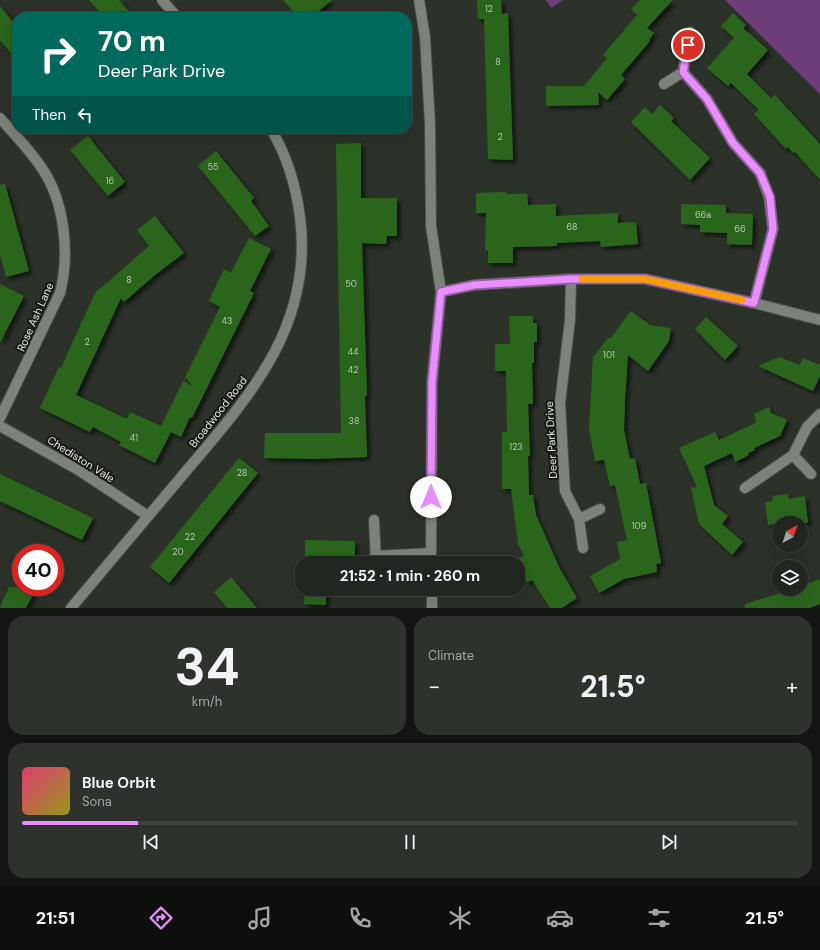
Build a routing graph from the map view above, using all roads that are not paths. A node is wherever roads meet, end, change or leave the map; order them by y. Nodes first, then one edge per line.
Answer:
1 (162, 0) edge
2 (419, 0) edge
3 (173, 12) edge
4 (690, 32) dead end
5 (683, 72) junction
6 (664, 84) dead end
7 (0, 118) edge
8 (12, 132) edge
9 (14, 134) edge
10 (273, 134) edge
11 (571, 279) junction
12 (441, 292) junction
13 (754, 303) junction
14 (820, 320) edge
15 (820, 414) edge
16 (0, 418) edge
17 (0, 426) edge
18 (793, 456) junction
19 (811, 474) dead end
20 (745, 488) dead end
21 (600, 509) dead end
22 (148, 516) junction
23 (579, 519) junction
24 (374, 520) dead end
25 (583, 548) dead end
26 (376, 556) edge
27 (431, 556) edge
28 (432, 596) edge
29 (71, 608) edge
30 (432, 608) edge

1 - 3 street
2 - 12 street
4 - 5 street
5 - 6 street
5 - 13 street
7 - 8 street, Rose Ash Lane
9 - 16 street, Rose Ash Lane
10 - 22 street, Broadwood Road
11 - 12 street
11 - 13 street
11 - 23 street, Deer Park Drive
12 - 27 street
13 - 14 street
15 - 18 street
17 - 22 street, Chediston Vale
18 - 19 street
18 - 20 street
21 - 23 street
22 - 29 street, Broadwood Road
23 - 25 street, Deer Park Drive
24 - 26 street
28 - 30 street

